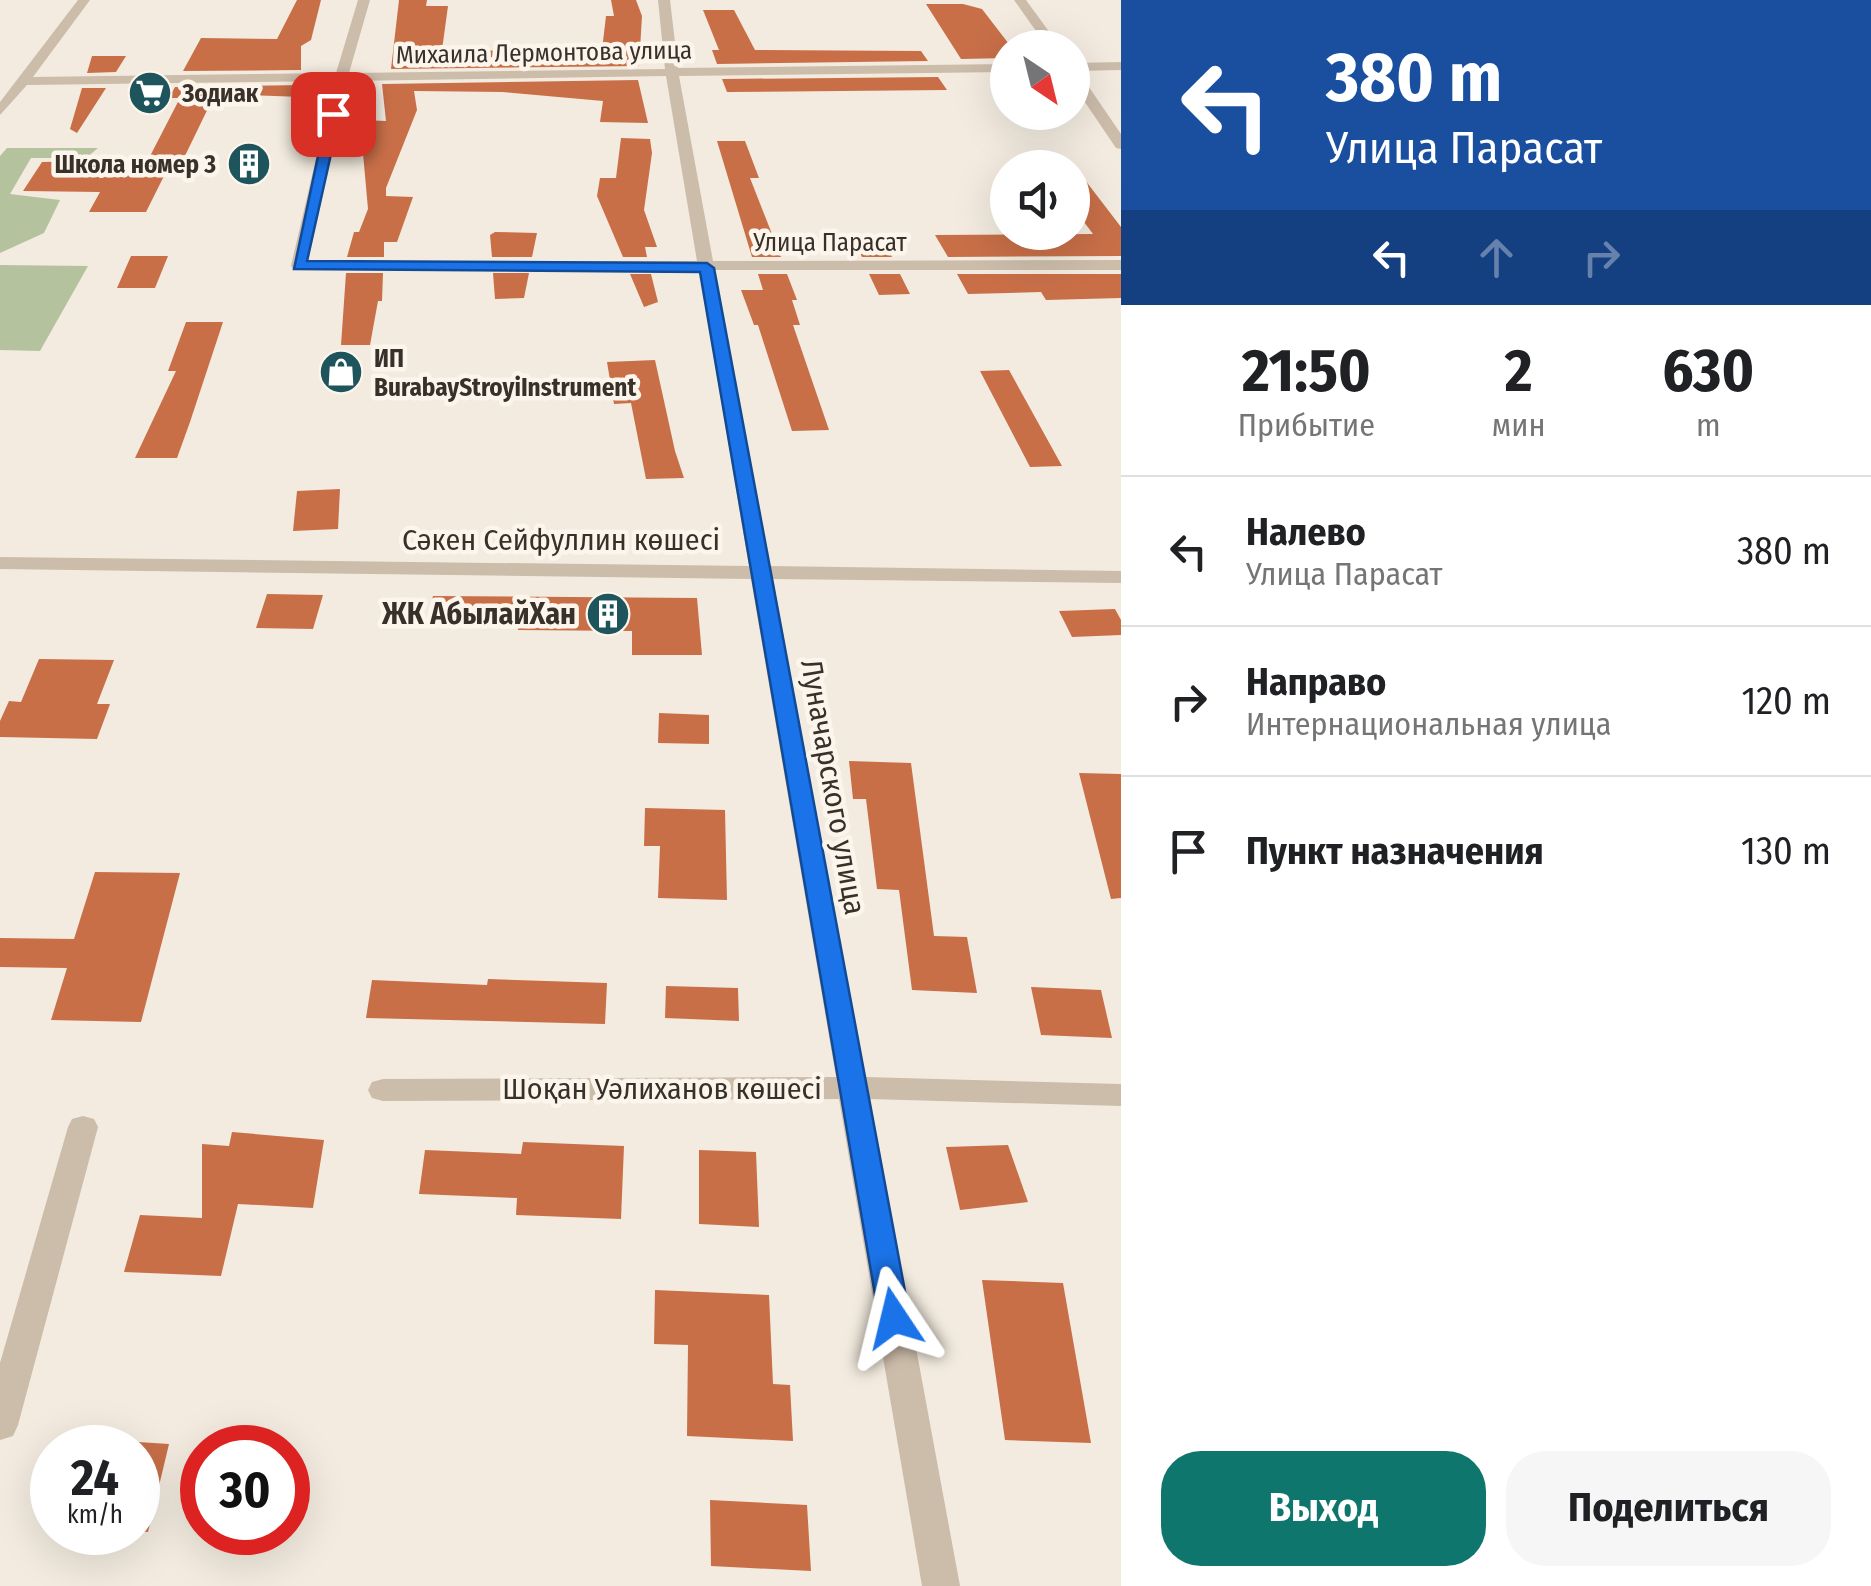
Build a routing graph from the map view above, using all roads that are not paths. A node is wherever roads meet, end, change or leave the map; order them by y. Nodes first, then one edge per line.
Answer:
1 (84, 0) edge
2 (364, 0) edge
3 (664, 0) edge
4 (1020, 0) edge
5 (1042, 30) edge
6 (1121, 66) edge
7 (990, 68) edge
8 (1090, 69) edge
9 (672, 72) junction
10 (342, 76) junction
11 (21, 81) junction
12 (1090, 97) edge
13 (0, 110) edge
14 (1121, 144) edge
15 (1121, 266) edge
16 (707, 268) junction
17 (0, 563) edge
18 (762, 571) junction
19 (1121, 578) edge
20 (854, 1088) junction
21 (383, 1090) dead end
22 (1121, 1095) edge
23 (84, 1127) dead end
24 (0, 1424) edge
25 (941, 1586) edge

1 - 11 street
2 - 10 street
3 - 9 street, Луначарского улица
4 - 5 street
6 - 8 street
7 - 9 street, Михаила Лермонтова улица
9 - 10 street, Михаила Лермонтова улица
9 - 16 street, Луначарского улица
10 - 11 street, Михаила Лермонтова улица
10 - 16 street, Улица Парасат
11 - 13 street
12 - 14 street
15 - 16 street, Улица Парасат
16 - 18 street, Луначарского улица
17 - 18 street, Сәкен Сейфуллин көшесі
18 - 19 street, Сәкен Сейфуллин көшесі
18 - 20 street, Луначарского улица
20 - 21 street, Шоқан Уәлиханов көшесі
20 - 22 street, Шоқан Уәлиханов көшесі
20 - 25 street, Луначарского улица
23 - 24 street

